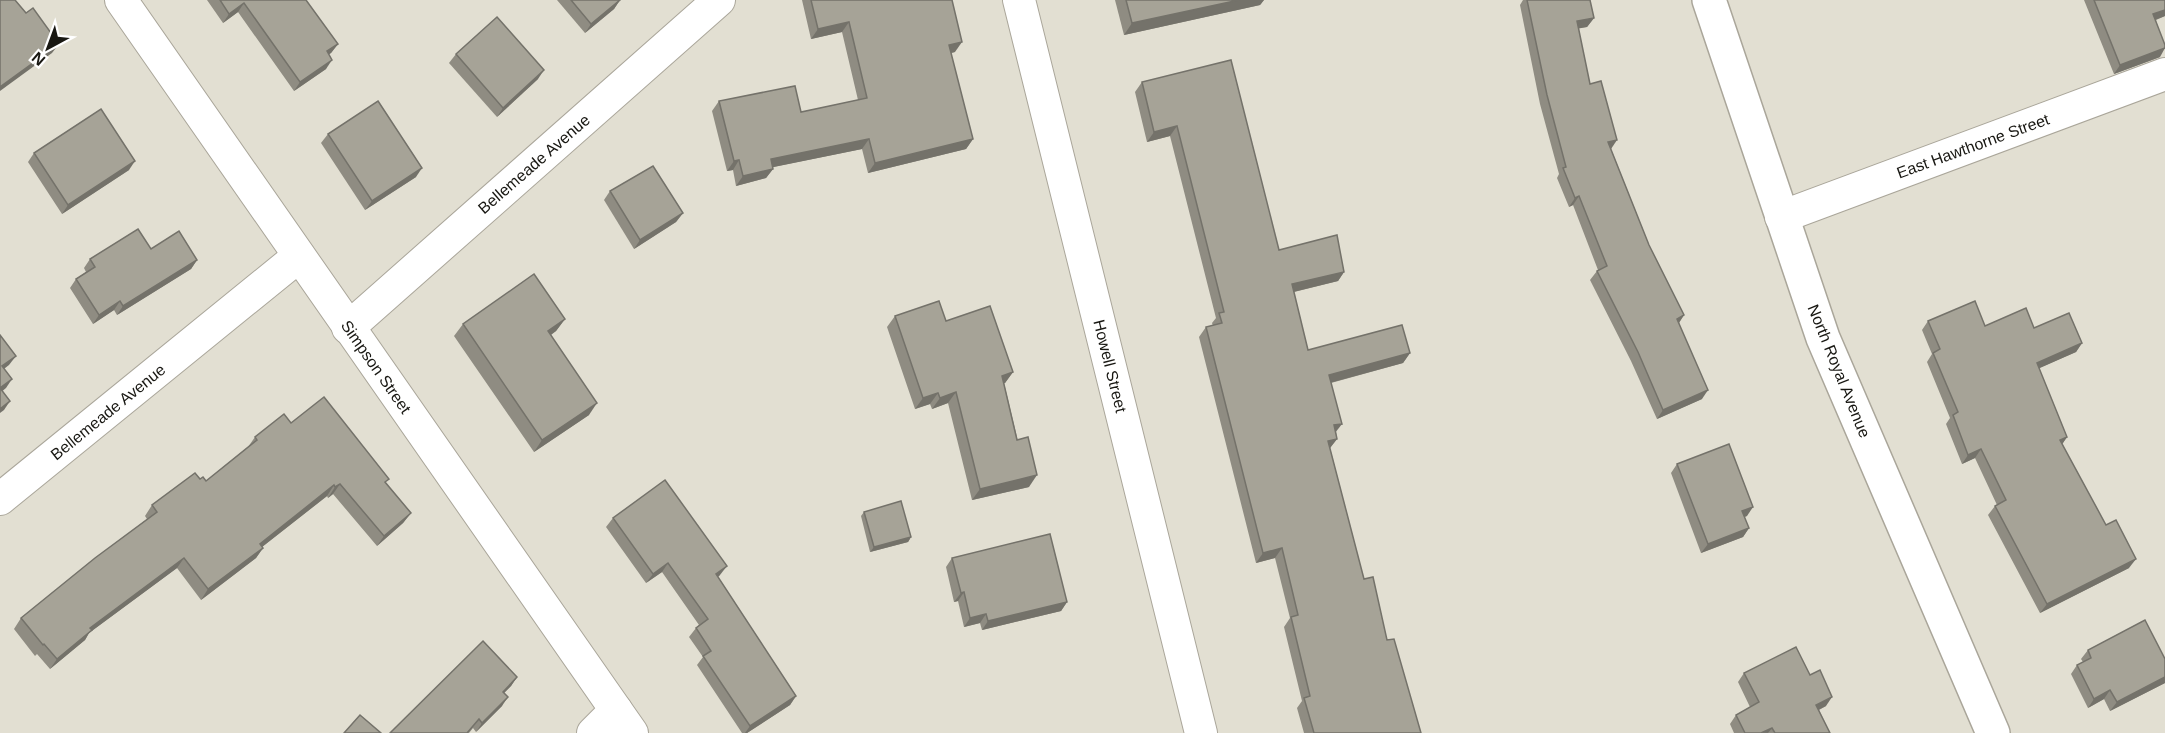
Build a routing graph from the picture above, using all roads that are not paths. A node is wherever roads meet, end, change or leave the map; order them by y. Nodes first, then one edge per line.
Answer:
1 (121, 0) edge
2 (719, 0) edge
3 (1019, 0) edge
4 (1709, 0) edge
5 (2165, 74) edge
6 (1781, 217) junction
7 (299, 256) junction
8 (348, 328) junction
9 (0, 499) edge
10 (624, 721) edge
11 (593, 733) edge
12 (1201, 733) edge
13 (1993, 733) edge

1 - 7 street, Simpson Street
2 - 8 street, Bellemeade Avenue
3 - 12 street, Howell Street
4 - 6 street, North Royal Avenue
5 - 6 street, East Hawthorne Street
6 - 13 street, North Royal Avenue
7 - 8 street, Simpson Street
7 - 9 street, Bellemeade Avenue
8 - 10 street, Simpson Street
10 - 11 street

